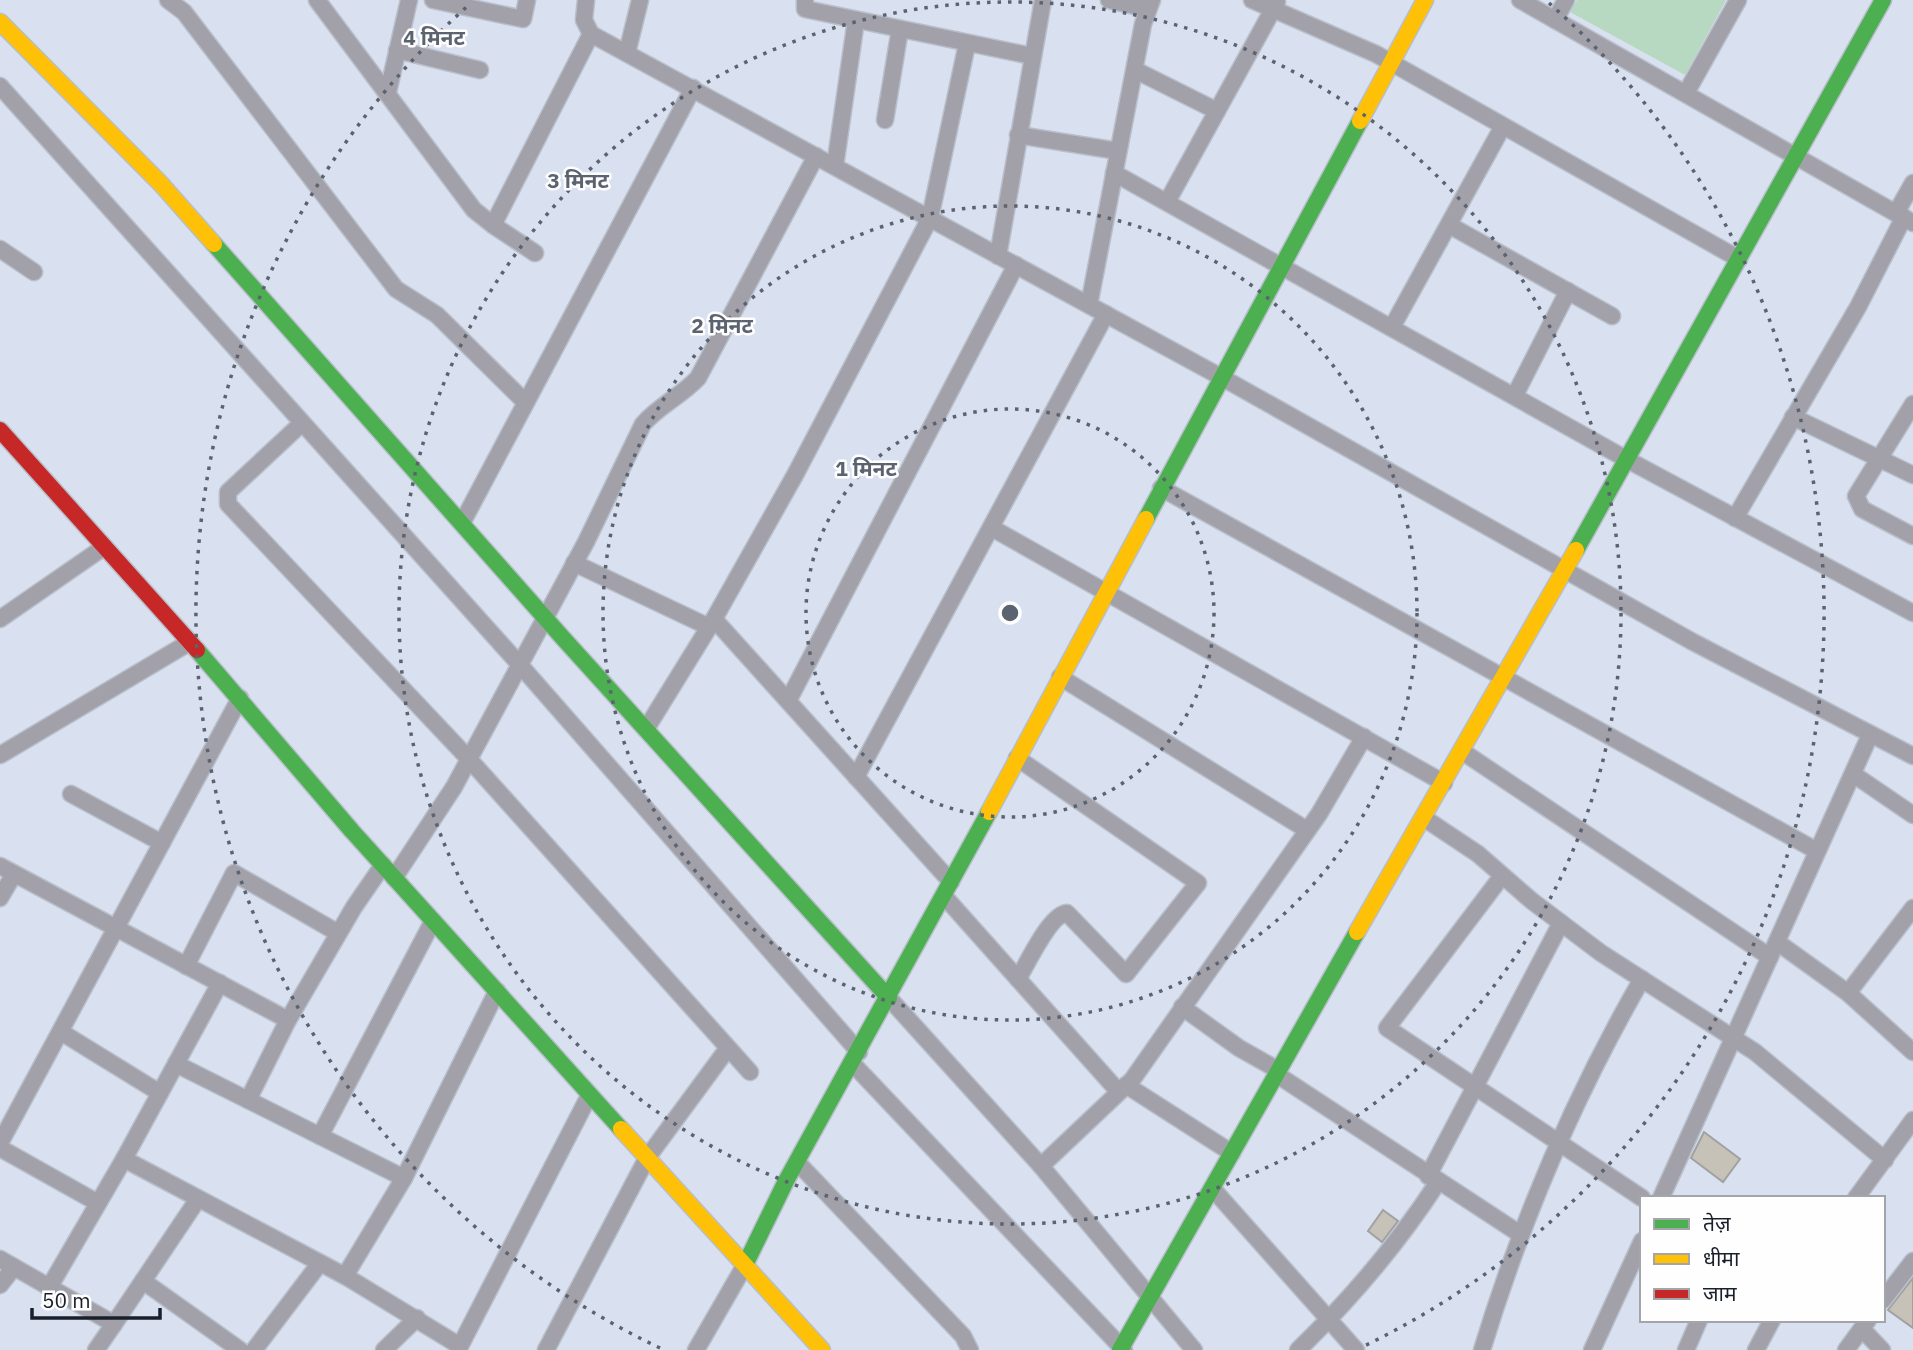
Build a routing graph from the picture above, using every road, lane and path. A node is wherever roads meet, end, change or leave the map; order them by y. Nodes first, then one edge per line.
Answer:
1 (168, 0) edge
2 (317, 0) edge
3 (409, 0) edge
4 (433, 0) edge
5 (527, 0) edge
6 (586, 0) edge
7 (640, 0) edge
8 (805, 0) edge
9 (1043, 0) edge
10 (1109, 0) edge
11 (1252, 0) edge
12 (1425, 0) edge
13 (1520, 0) edge
14 (1566, 0) edge
15 (1738, 0) edge
16 (1883, 0) edge
17 (1150, 4) edge
18 (1276, 4) edge
19 (856, 20) junction
20 (1555, 20) junction
21 (0, 22) edge
22 (900, 29) junction
23 (591, 34) junction
24 (967, 44) junction
25 (397, 50) junction
26 (627, 53) junction
27 (1032, 56) junction
28 (1391, 63) junction
29 (480, 70) dead end
30 (1135, 70) junction
31 (0, 86) edge
32 (693, 88) junction
33 (388, 92) junction
34 (1686, 93) junction
35 (1217, 111) junction
36 (885, 120) dead end
37 (1503, 126) junction
38 (1018, 135) junction
39 (1118, 151) junction
40 (816, 156) junction
41 (1796, 156) junction
42 (835, 166) junction
43 (1114, 173) junction
44 (1913, 183) edge
45 (1167, 202) junction
46 (930, 218) junction
47 (1904, 218) edge
48 (493, 225) junction
49 (1448, 225) junction
50 (0, 249) edge
51 (535, 253) dead end
52 (998, 256) junction
53 (1739, 260) junction
54 (1016, 265) junction
55 (1282, 265) junction
56 (34, 272) dead end
57 (1568, 291) junction
58 (1088, 305) junction
59 (1105, 314) junction
60 (1612, 316) dead end
61 (1392, 327) junction
62 (1221, 377) junction
63 (1515, 395) junction
64 (525, 402) junction
65 (1913, 404) edge
66 (1793, 417) junction
67 (301, 424) junction
68 (0, 430) edge
69 (1877, 458) junction
70 (1626, 459) junction
71 (1913, 475) edge
72 (1161, 488) junction
73 (1735, 518) junction
74 (462, 523) junction
75 (992, 528) junction
76 (1913, 536) edge
77 (104, 547) junction
78 (574, 564) junction
79 (1564, 570) junction
80 (1105, 592) junction
81 (1913, 614) edge
82 (545, 618) junction
83 (0, 619) edge
84 (711, 623) junction
85 (190, 642) junction
86 (520, 665) junction
87 (1060, 677) junction
88 (1503, 680) junction
89 (240, 698) junction
90 (788, 701) junction
91 (646, 729) junction
92 (1870, 736) junction
93 (1364, 737) junction
94 (1463, 751) junction
95 (0, 755) edge
96 (1913, 756) edge
97 (468, 758) junction
98 (1017, 758) junction
99 (1853, 774) junction
100 (856, 777) junction
101 (1444, 783) junction
102 (71, 794) dead end
103 (1913, 815) edge
104 (1424, 818) junction
105 (1307, 830) junction
106 (162, 844) junction
107 (1818, 851) junction
108 (7, 870) edge
109 (388, 872) junction
110 (1502, 876) junction
111 (947, 889) junction
112 (0, 898) edge
113 (1913, 908) edge
114 (433, 921) junction
115 (1561, 923) junction
116 (1900, 925) junction
117 (117, 928) junction
118 (338, 933) junction
119 (1913, 936) edge
120 (1777, 942) junction
121 (1770, 957) junction
122 (186, 965) junction
123 (1018, 979) junction
124 (1642, 979) junction
125 (220, 983) junction
126 (497, 992) junction
127 (1848, 993) junction
128 (889, 998) junction
129 (1182, 1007) junction
130 (288, 1020) junction
131 (61, 1032) junction
132 (1733, 1038) junction
133 (729, 1048) junction
134 (1913, 1052) edge
135 (855, 1058) junction
136 (176, 1064) junction
137 (750, 1072) dead end
138 (1277, 1072) junction
139 (1475, 1087) junction
140 (1122, 1088) junction
141 (160, 1093) junction
142 (589, 1096) junction
143 (248, 1100) junction
144 (1913, 1120) edge
145 (320, 1136) junction
146 (1560, 1144) junction
147 (0, 1146) edge
148 (1232, 1153) junction
149 (647, 1158) junction
150 (124, 1159) junction
151 (1885, 1160) junction
152 (797, 1162) junction
153 (1041, 1166) junction
154 (404, 1178) junction
155 (1433, 1179) junction
156 (1212, 1188) junction
157 (1662, 1196) edge
158 (1858, 1196) edge
159 (1640, 1197) edge
160 (198, 1199) junction
161 (98, 1203) junction
162 (1520, 1234) junction
163 (1640, 1246) edge
164 (1913, 1261) edge
165 (7, 1263) edge
166 (320, 1263) junction
167 (745, 1265) junction
168 (345, 1276) junction
169 (143, 1281) junction
170 (0, 1285) edge
171 (50, 1286) junction
172 (1885, 1297) edge
173 (1148, 1298) junction
174 (417, 1318) junction
175 (1329, 1320) junction
176 (1698, 1322) edge
177 (1771, 1322) edge
178 (114, 1324) junction
179 (1865, 1324) edge
180 (459, 1348) edge
181 (1122, 1349) edge
182 (96, 1350) edge
183 (240, 1350) edge
184 (254, 1350) edge
185 (384, 1350) edge
186 (546, 1350) edge
187 (696, 1350) edge
188 (822, 1350) edge
189 (970, 1350) edge
190 (1194, 1350) edge
191 (1298, 1350) edge
192 (1356, 1350) edge
193 (1482, 1350) edge
194 (1592, 1350) edge
195 (1686, 1350) edge
196 (1756, 1350) edge
197 (1846, 1350) edge
198 (1882, 1350) edge

1 - 64 street
2 - 33 street
3 - 25 street
4 - 5 street
6 - 23 street
7 - 26 street
8 - 19 street
9 - 27 street
10 - 17 street
11 - 18 street
12 - 28 street
13 - 20 street
14 - 20 street
15 - 34 street
16 - 41 street
17 - 30 street
18 - 28 street
18 - 35 street
19 - 22 street
19 - 42 street
20 - 34 street
21 - 74 street
22 - 24 street
22 - 36 street
23 - 26 street
23 - 48 street
24 - 27 street
24 - 46 street
25 - 29 street
25 - 33 street
26 - 32 street
27 - 38 street
28 - 37 street
28 - 55 street
30 - 35 street
30 - 39 street
31 - 67 street
32 - 40 street
32 - 64 street
33 - 48 street
34 - 41 street
35 - 45 street
37 - 49 street
37 - 53 street
38 - 39 street
38 - 52 street
39 - 43 street
40 - 42 street
40 - 78 street
41 - 47 street
41 - 53 street
42 - 46 street
43 - 45 street
43 - 58 street
44 - 47 street
45 - 55 street
46 - 52 street
46 - 84 street
47 - 66 street
48 - 51 street
49 - 57 street
49 - 61 street
50 - 56 street
52 - 54 street
53 - 70 street
54 - 58 street
54 - 90 street
55 - 61 street
55 - 62 street
57 - 60 street
57 - 63 street
58 - 59 street
59 - 62 street
59 - 75 street
61 - 63 street
62 - 72 street
62 - 79 street
63 - 70 street
64 - 74 street
65 - 69 street
66 - 69 street
66 - 73 street
67 - 86 street
67 - 97 street
68 - 77 street
69 - 71 street
69 - 76 street
70 - 73 street
70 - 79 street
72 - 80 street
72 - 88 street
73 - 81 street
74 - 82 street
75 - 80 street
75 - 100 street
77 - 83 street
77 - 85 street
78 - 82 street
78 - 84 street
79 - 88 street
79 - 92 street
80 - 87 street
80 - 93 street
82 - 86 street
82 - 91 street
84 - 90 street
84 - 91 street
85 - 89 street
85 - 95 street
86 - 97 street
86 - 135 street
87 - 98 street
87 - 105 street
88 - 94 street
88 - 107 street
89 - 106 street
89 - 109 street
90 - 100 street
91 - 128 street
92 - 96 street
92 - 99 street
93 - 101 street
93 - 105 street
94 - 101 street
94 - 121 street
97 - 109 street
97 - 133 street
98 - 111 street
98 - 123 street
99 - 103 street
99 - 107 street
100 - 111 street
101 - 104 street
102 - 106 street
104 - 110 street
104 - 138 street
105 - 129 street
106 - 117 street
107 - 120 street
108 - 112 street
108 - 117 street
109 - 114 street
109 - 118 street
110 - 115 street
110 - 139 street
111 - 123 street
111 - 128 street
113 - 116 street
114 - 126 street
114 - 145 street
115 - 124 street
115 - 139 street
116 - 119 street
116 - 127 street
117 - 122 street
117 - 131 street
118 - 122 street
118 - 130 street
120 - 121 street
120 - 127 street
121 - 132 street
122 - 125 street
123 - 140 street
124 - 132 street
124 - 146 street
125 - 130 street
125 - 136 street
126 - 142 street
126 - 154 street
127 - 134 street
128 - 135 street
128 - 153 street
129 - 138 street
129 - 140 street
130 - 143 street
131 - 141 street
131 - 147 street
132 - 151 street
132 - 157 street
133 - 137 street
133 - 149 street
135 - 152 street
135 - 181 street
136 - 141 street
136 - 143 street
138 - 148 street
138 - 155 street
139 - 146 street
139 - 155 street
140 - 148 street
140 - 153 street
141 - 150 street
142 - 149 street
142 - 180 street
143 - 145 street
144 - 151 street
145 - 154 street
146 - 159 street
146 - 162 street
147 - 161 street
148 - 156 street
149 - 167 street
149 - 186 street
150 - 160 street
150 - 161 street
151 - 158 street
152 - 167 street
152 - 189 street
153 - 173 street
154 - 168 street
155 - 162 street
155 - 175 street
156 - 173 street
156 - 175 street
160 - 166 street
160 - 169 street
161 - 171 street
162 - 193 street
163 - 194 street
164 - 172 street
165 - 170 street
165 - 171 street
166 - 168 street
166 - 184 street
167 - 187 street
167 - 188 street
168 - 174 street
169 - 178 street
169 - 183 street
171 - 178 street
173 - 181 street
173 - 190 street
174 - 180 street
174 - 185 street
175 - 191 street
175 - 192 street
176 - 195 street
177 - 196 street
178 - 182 street
179 - 197 street
179 - 198 street

